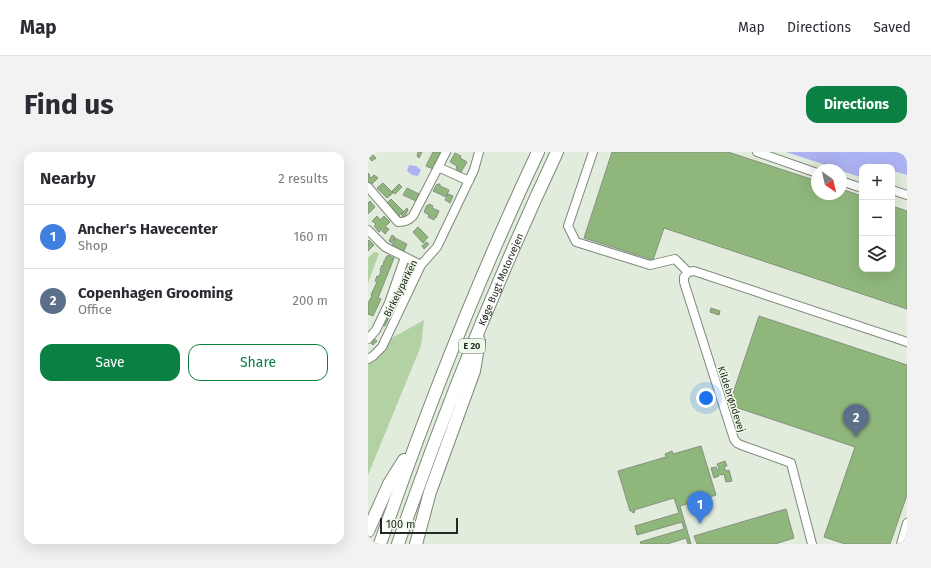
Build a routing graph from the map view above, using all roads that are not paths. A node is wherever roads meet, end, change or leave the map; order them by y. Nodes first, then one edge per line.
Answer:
1 (446, 152) edge
2 (479, 152) edge
3 (538, 152) edge
4 (557, 152) edge
5 (593, 152) edge
6 (757, 152) edge
7 (438, 166) junction
8 (811, 171) edge
9 (468, 181) junction
10 (847, 183) edge
11 (368, 187) edge
12 (859, 187) edge
13 (895, 191) edge
14 (907, 195) edge
15 (368, 230) edge
16 (405, 257) junction
17 (421, 265) junction
18 (688, 272) junction
19 (483, 319) junction
20 (368, 339) edge
21 (907, 342) edge
22 (368, 359) edge
23 (418, 438) junction
24 (907, 523) edge
25 (368, 531) edge
26 (380, 544) edge
27 (398, 544) edge
28 (416, 544) edge
29 (812, 544) edge
30 (901, 544) edge

1 - 7 street
2 - 9 street, Birkelyparken
3 - 23 highway, Køge Bugt Motorvejen / E 20
4 - 19 highway, Køge Bugt Motorvejen / E 20
5 - 18 street
6 - 8 street
7 - 9 street
7 - 11 street
9 - 17 street, Birkelyparken
10 - 12 street
13 - 14 street
15 - 16 street
16 - 17 street
16 - 20 street
17 - 22 street, Birkelyparken
18 - 21 street
18 - 29 street, Kildebrøndevej
19 - 27 highway, Køge Bugt Motorvejen / E 20
19 - 28 highway
23 - 25 highway
23 - 26 highway, Køge Bugt Motorvejen / E 20
24 - 30 street

